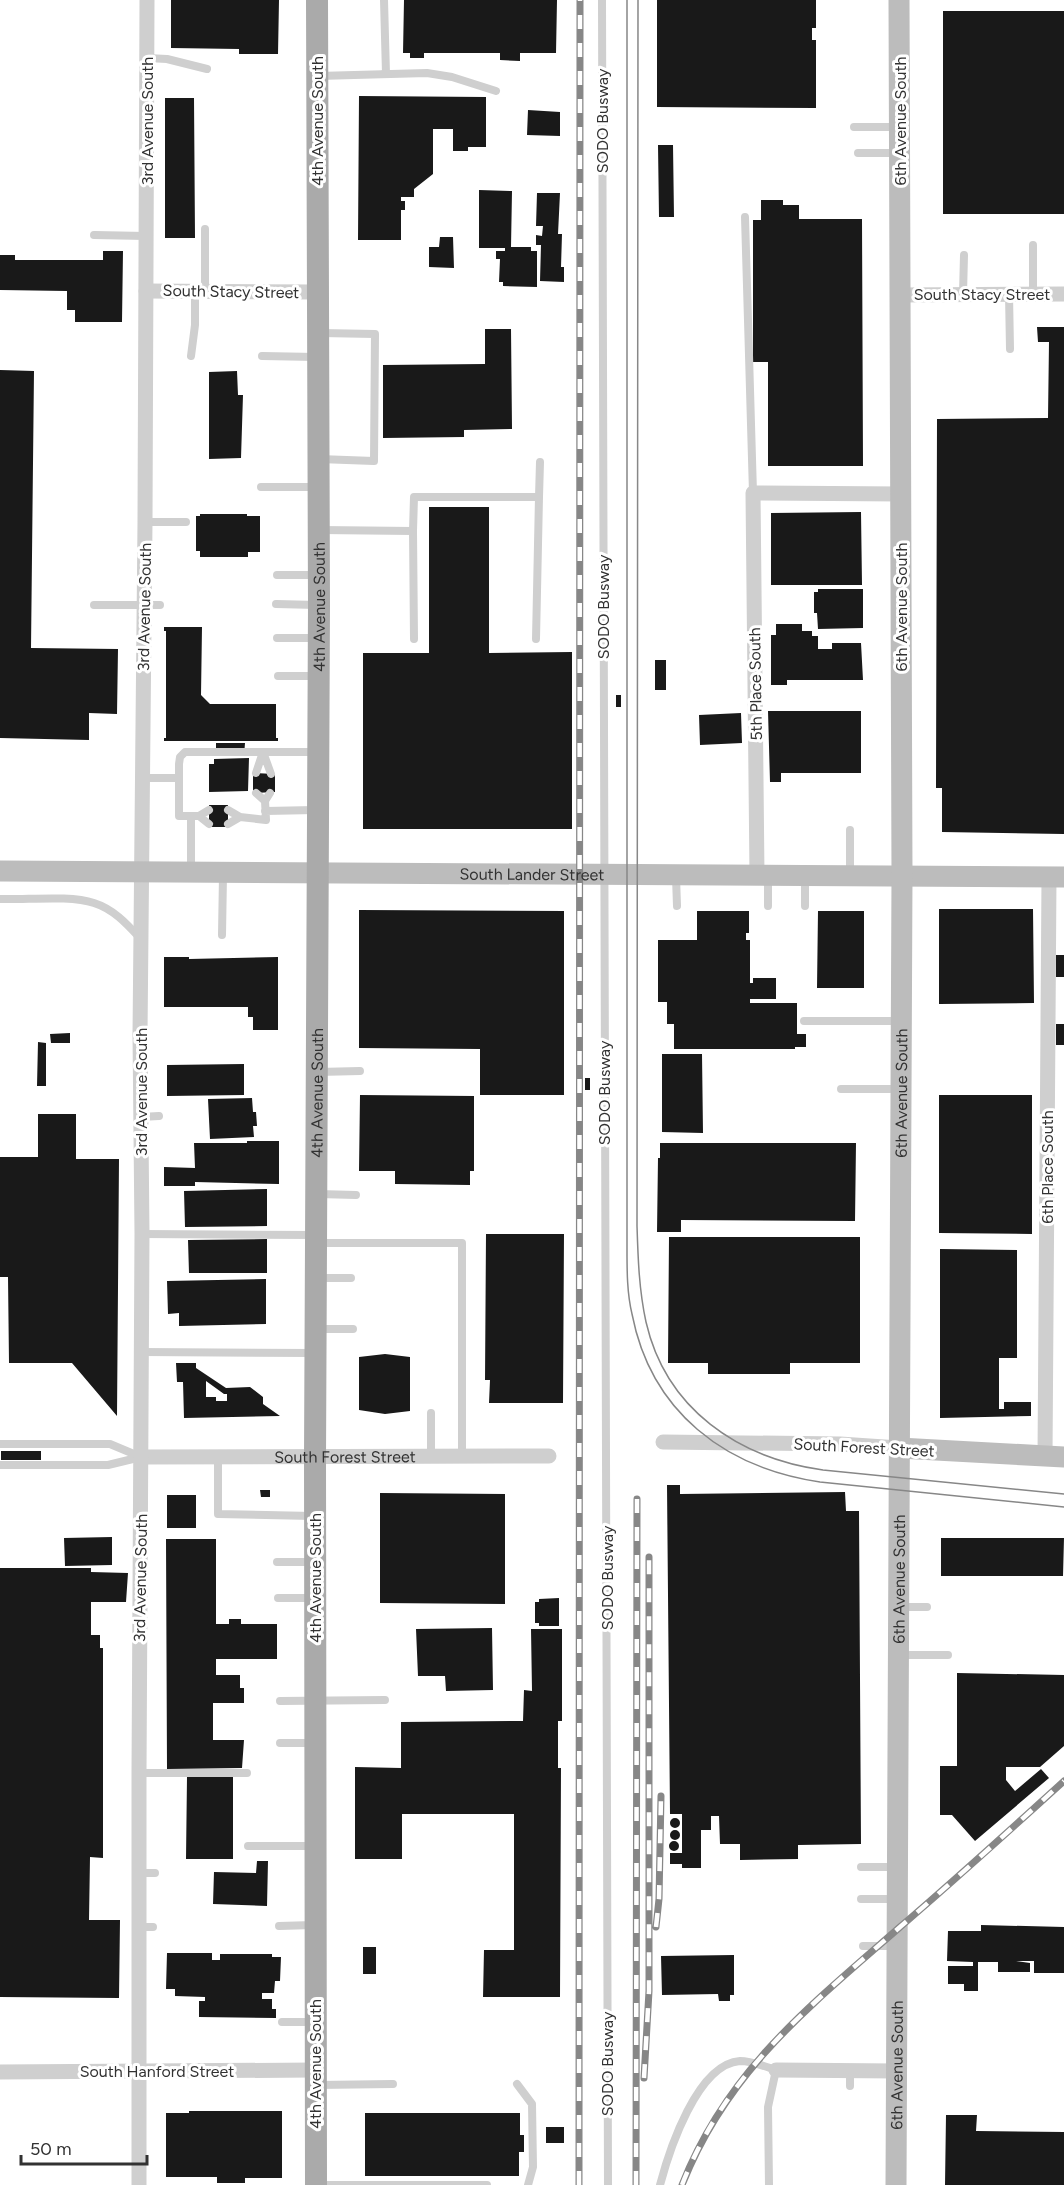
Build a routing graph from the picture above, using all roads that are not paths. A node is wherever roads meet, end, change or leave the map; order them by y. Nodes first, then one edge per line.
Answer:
1 (147, 0) edge
2 (317, 0) edge
3 (384, 0) edge
4 (602, 0) edge
5 (899, 0) edge
6 (147, 58) junction
7 (207, 69) dead end
8 (386, 74) junction
9 (317, 76) junction
10 (496, 91) dead end
11 (854, 127) dead end
12 (901, 127) junction
13 (858, 153) dead end
14 (901, 153) junction
15 (745, 217) dead end
16 (206, 229) dead end
17 (94, 235) dead end
18 (146, 236) junction
19 (1033, 245) dead end
20 (964, 255) dead end
21 (146, 291) junction
22 (200, 291) junction
23 (317, 292) junction
24 (963, 294) junction
25 (1010, 294) junction
26 (1033, 294) junction
27 (1064, 294) edge
28 (900, 295) junction
29 (317, 333) junction
30 (1010, 350) dead end
31 (191, 356) dead end
32 (262, 356) dead end
33 (317, 357) junction
34 (318, 459) junction
35 (540, 462) dead end
36 (261, 487) dead end
37 (318, 487) junction
38 (753, 493) junction
39 (900, 494) junction
40 (540, 497) junction
41 (145, 522) junction
42 (186, 522) dead end
43 (318, 530) junction
44 (413, 531) junction
45 (277, 575) dead end
46 (319, 575) junction
47 (276, 604) dead end
48 (94, 605) dead end
49 (152, 605) junction
50 (319, 605) junction
51 (277, 638) dead end
52 (319, 638) junction
53 (414, 639) dead end
54 (536, 639) dead end
55 (278, 676) dead end
56 (319, 676) junction
57 (264, 752) junction
58 (319, 752) junction
59 (256, 773) dead end
60 (271, 774) dead end
61 (143, 778) junction
62 (179, 778) junction
63 (256, 793) dead end
64 (270, 793) dead end
65 (265, 801) junction
66 (208, 810) dead end
67 (228, 810) dead end
68 (318, 810) junction
69 (265, 811) junction
70 (195, 816) junction
71 (240, 817) junction
72 (209, 824) dead end
73 (228, 824) dead end
74 (850, 830) dead end
75 (0, 871) edge
76 (143, 873) junction
77 (191, 873) junction
78 (223, 873) junction
79 (317, 874) junction
80 (603, 875) junction
81 (676, 875) junction
82 (763, 875) junction
83 (805, 875) junction
84 (850, 876) junction
85 (902, 876) junction
86 (1056, 877) edge
87 (0, 899) edge
88 (677, 906) dead end
89 (768, 906) dead end
90 (804, 906) dead end
91 (222, 935) dead end
92 (142, 941) junction
93 (901, 1021) junction
94 (804, 1022) dead end
95 (360, 1071) dead end
96 (317, 1072) junction
97 (841, 1089) dead end
98 (901, 1089) junction
99 (159, 1116) dead end
100 (141, 1117) junction
101 (316, 1194) junction
102 (356, 1195) dead end
103 (142, 1234) junction
104 (316, 1239) junction
105 (316, 1278) junction
106 (351, 1278) dead end
107 (316, 1329) junction
108 (353, 1329) dead end
109 (142, 1352) junction
110 (316, 1353) junction
111 (431, 1413) dead end
112 (663, 1442) dead end
113 (0, 1444) edge
114 (899, 1448) junction
115 (549, 1456) dead end
116 (141, 1457) junction
117 (218, 1457) junction
118 (315, 1457) junction
119 (431, 1457) junction
120 (462, 1457) junction
121 (1054, 1457) edge
122 (0, 1465) edge
123 (315, 1516) junction
124 (277, 1562) dead end
125 (315, 1562) junction
126 (278, 1598) dead end
127 (315, 1598) junction
128 (898, 1607) junction
129 (927, 1607) dead end
130 (898, 1655) junction
131 (948, 1655) dead end
132 (315, 1700) junction
133 (385, 1700) dead end
134 (280, 1701) dead end
135 (280, 1743) dead end
136 (315, 1743) junction
137 (139, 1773) junction
138 (248, 1773) dead end
139 (248, 1846) dead end
140 (315, 1846) junction
141 (861, 1866) dead end
142 (897, 1866) junction
143 (139, 1873) junction
144 (155, 1873) dead end
145 (861, 1899) dead end
146 (897, 1899) junction
147 (315, 1925) junction
148 (279, 1926) dead end
149 (863, 1946) dead end
150 (897, 1946) junction
151 (282, 2022) dead end
152 (314, 2022) junction
153 (776, 2070) junction
154 (138, 2071) junction
155 (896, 2071) junction
156 (0, 2072) edge
157 (314, 2077) junction
158 (393, 2084) dead end
159 (517, 2084) dead end
160 (139, 2185) edge
161 (316, 2185) edge
162 (487, 2185) edge
163 (528, 2185) edge
164 (608, 2185) edge
165 (660, 2185) edge
166 (770, 2185) edge
167 (896, 2185) edge

1 - 6 street, 3rd Avenue South
2 - 9 main road, 4th Avenue South
3 - 8 lane
4 - 80 lane, SODO Busway
5 - 12 main road, 6th Avenue South
6 - 7 lane
6 - 18 street, 3rd Avenue South
8 - 9 lane
8 - 10 lane
9 - 23 main road, 4th Avenue South
11 - 12 lane
12 - 14 main road, 6th Avenue South
13 - 14 lane
14 - 28 main road, 6th Avenue South
15 - 38 lane
16 - 22 lane
17 - 18 lane
18 - 21 street, 3rd Avenue South
19 - 26 lane
20 - 24 lane
21 - 22 street, South Stacy Street
21 - 41 street, 3rd Avenue South
22 - 23 street, South Stacy Street
22 - 31 lane
23 - 29 main road, 4th Avenue South
24 - 25 street, South Stacy Street
24 - 28 street, South Stacy Street
25 - 26 street, South Stacy Street
25 - 30 lane
26 - 27 street, South Stacy Street
28 - 39 main road, 6th Avenue South
29 - 33 main road, 4th Avenue South
29 - 34 lane
32 - 33 lane
33 - 34 main road, 4th Avenue South
34 - 37 main road, 4th Avenue South
35 - 40 lane
36 - 37 lane
37 - 43 main road, 4th Avenue South
38 - 39 street
38 - 82 street, 5th Place South
39 - 85 main road, 6th Avenue South
40 - 44 lane
40 - 54 lane
41 - 42 lane
41 - 49 street, 3rd Avenue South
43 - 44 lane
43 - 46 main road, 4th Avenue South
44 - 53 lane
45 - 46 lane
46 - 50 main road, 4th Avenue South
47 - 50 lane
48 - 49 lane
49 - 61 street, 3rd Avenue South
50 - 52 main road, 4th Avenue South
51 - 52 lane
52 - 56 main road, 4th Avenue South
55 - 56 lane
56 - 58 main road, 4th Avenue South
57 - 58 lane
57 - 59 lane
57 - 60 lane
57 - 62 lane
58 - 68 main road, 4th Avenue South
61 - 62 lane
61 - 76 street, 3rd Avenue South
62 - 70 lane
63 - 65 lane
64 - 65 lane
65 - 69 lane
66 - 70 lane
67 - 71 lane
68 - 69 lane
68 - 79 main road, 4th Avenue South
69 - 71 lane
70 - 72 lane
70 - 77 lane
71 - 73 lane
74 - 84 lane
75 - 76 main road, South Lander Street
76 - 77 main road, South Lander Street
76 - 92 street, 3rd Avenue South
77 - 78 main road, South Lander Street
78 - 79 main road, South Lander Street
78 - 91 lane
79 - 80 main road, South Lander Street
79 - 96 main road, 4th Avenue South
80 - 81 main road, South Lander Street
80 - 164 lane, SODO Busway
81 - 82 main road, South Lander Street
81 - 88 lane
82 - 83 main road, South Lander Street
82 - 89 lane
83 - 84 main road, South Lander Street
83 - 90 lane
84 - 85 main road, South Lander Street
85 - 86 main road, South Lander Street
85 - 93 main road, 6th Avenue South
86 - 121 street, 6th Place South
87 - 92 lane
92 - 100 street, 3rd Avenue South
93 - 94 lane
93 - 98 main road, 6th Avenue South
95 - 96 lane
96 - 101 main road, 4th Avenue South
97 - 98 lane
98 - 114 main road, 6th Avenue South
99 - 100 lane
100 - 103 street, 3rd Avenue South
101 - 102 lane
101 - 104 main road, 4th Avenue South
103 - 104 lane
103 - 109 street, 3rd Avenue South
104 - 105 main road, 4th Avenue South
104 - 120 lane
105 - 106 lane
105 - 107 main road, 4th Avenue South
107 - 108 lane
107 - 110 main road, 4th Avenue South
109 - 110 lane
109 - 116 street, 3rd Avenue South
110 - 118 main road, 4th Avenue South
111 - 119 lane
112 - 114 street, South Forest Street
113 - 116 lane
114 - 121 main road, South Forest Street
114 - 128 main road, 6th Avenue South
115 - 120 street, South Forest Street
116 - 117 street, South Forest Street
116 - 122 lane
116 - 137 street, 3rd Avenue South
117 - 118 street, South Forest Street
117 - 123 lane
118 - 119 street, South Forest Street
118 - 123 main road, 4th Avenue South
119 - 120 street, South Forest Street
123 - 125 main road, 4th Avenue South
124 - 125 lane
125 - 127 main road, 4th Avenue South
126 - 127 lane
127 - 132 main road, 4th Avenue South
128 - 129 lane
128 - 130 main road, 6th Avenue South
130 - 131 lane
130 - 142 main road, 6th Avenue South
132 - 133 lane
132 - 134 lane
132 - 136 main road, 4th Avenue South
135 - 136 lane
136 - 140 main road, 4th Avenue South
137 - 138 lane
137 - 143 street, 3rd Avenue South
139 - 140 lane
140 - 147 main road, 4th Avenue South
141 - 142 lane
142 - 146 main road, 6th Avenue South
143 - 144 lane
143 - 154 street, 3rd Avenue South
145 - 146 lane
146 - 150 main road, 6th Avenue South
147 - 148 lane
147 - 152 main road, 4th Avenue South
149 - 150 lane
150 - 155 main road, 6th Avenue South
151 - 152 lane
152 - 157 main road, 4th Avenue South
153 - 155 street
153 - 165 lane
153 - 166 lane
154 - 156 street, South Hanford Street
154 - 157 street, South Hanford Street
154 - 160 street, 3rd Avenue South
155 - 167 main road, 6th Avenue South
157 - 158 lane
157 - 161 main road, 4th Avenue South
159 - 163 lane
161 - 162 lane

